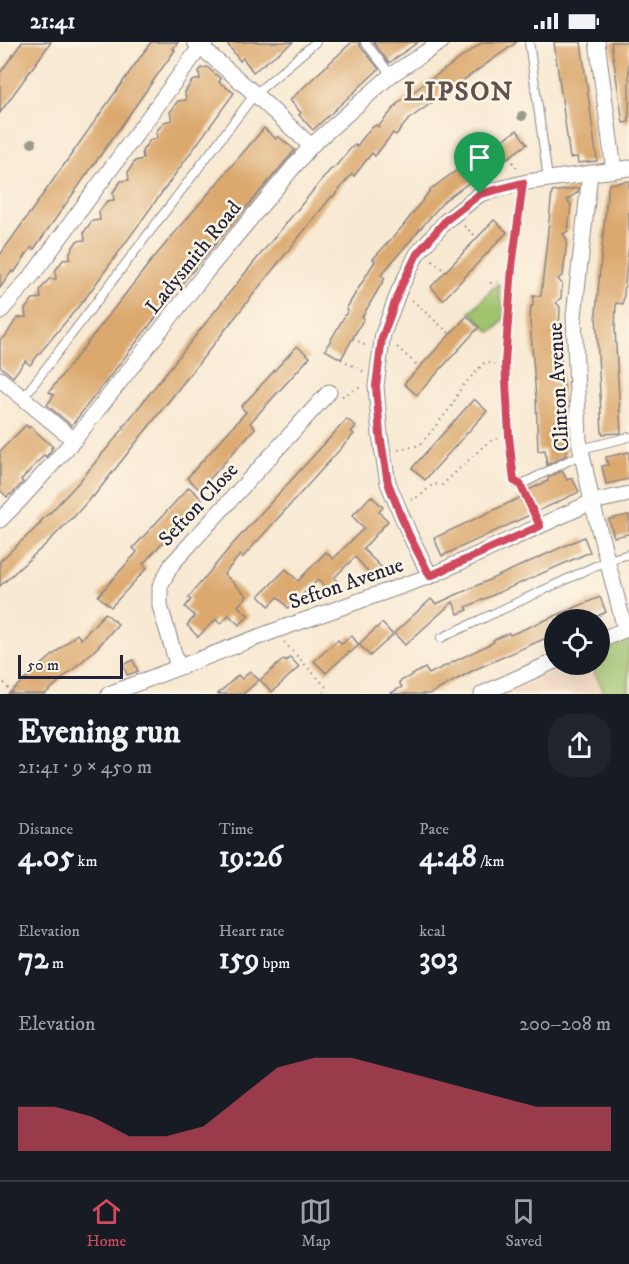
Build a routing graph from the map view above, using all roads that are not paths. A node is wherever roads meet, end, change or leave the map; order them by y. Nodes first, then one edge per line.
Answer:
1 (316, 42) edge
2 (365, 42) edge
3 (441, 42) edge
4 (529, 42) edge
5 (597, 42) edge
6 (201, 43) edge
7 (391, 75) junction
8 (255, 94) junction
9 (311, 146) junction
10 (621, 169) edge
11 (590, 174) junction
12 (548, 179) junction
13 (523, 183) junction
14 (0, 312) edge
15 (0, 379) edge
16 (329, 392) road end
17 (23, 398) junction
18 (629, 437) edge
19 (74, 440) junction
20 (581, 451) junction
21 (629, 494) edge
22 (592, 502) junction
23 (0, 520) edge
24 (629, 554) edge
25 (608, 560) junction
26 (430, 576) junction
27 (627, 628) edge
28 (610, 636) edge
29 (441, 638) dead end
30 (544, 666) edge
31 (178, 667) junction
32 (109, 694) edge
33 (482, 694) edge

1 - 8 lane
2 - 7 lane
3 - 7 street, Ladysmith Road
4 - 12 lane
5 - 10 street
6 - 8 street
6 - 14 street
7 - 9 street, Ladysmith Road
8 - 9 street
8 - 17 lane
9 - 19 street, Ladysmith Road
10 - 11 street
11 - 12 street
11 - 20 street, Clinton Avenue
12 - 13 street
13 - 20 lane
13 - 26 street
15 - 17 street
16 - 31 street, Sefton Close
17 - 19 street
18 - 20 lane
19 - 23 street, Ladysmith Road
20 - 22 street, Clinton Avenue
21 - 22 street, Sefton Avenue
22 - 25 street, Clinton Avenue
22 - 26 street, Sefton Avenue
24 - 25 lane
25 - 27 street, Clinton Avenue
25 - 29 lane
26 - 31 street, Sefton Avenue
27 - 28 street
30 - 33 street
31 - 32 street, Sefton Avenue

